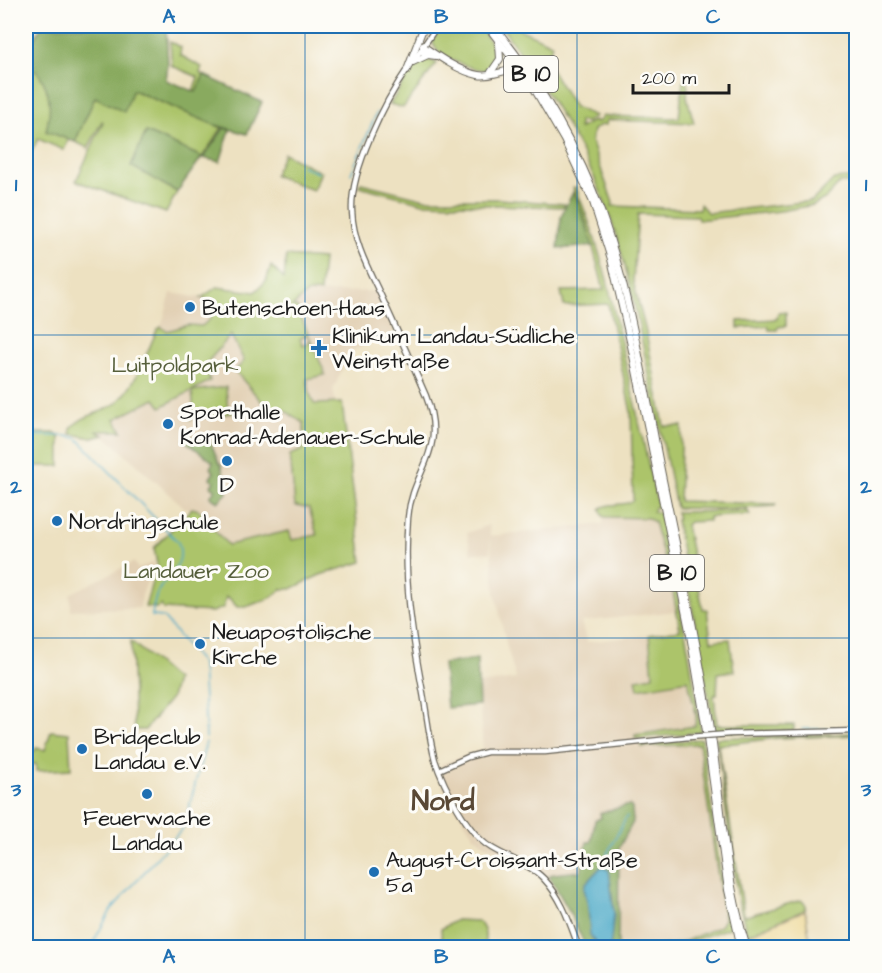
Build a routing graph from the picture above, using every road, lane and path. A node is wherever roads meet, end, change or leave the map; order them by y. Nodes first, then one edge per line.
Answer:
1 (424, 26) edge
2 (437, 26) edge
3 (487, 26) edge
4 (496, 26) edge
5 (498, 35) junction
6 (422, 48) junction
7 (428, 55) junction
8 (436, 56) junction
9 (413, 62) junction
10 (407, 70) junction
11 (484, 76) junction
12 (529, 80) junction
13 (856, 731) edge
14 (440, 770) junction
15 (579, 948) edge
16 (741, 948) edge
17 (747, 948) edge

1 - 10 highway
2 - 6 street
3 - 5 highway, B 10
4 - 5 highway
5 - 11 highway
5 - 12 highway, B 10
5 - 17 highway, B 10
6 - 7 highway
6 - 8 highway
6 - 9 street
7 - 8 highway
7 - 9 highway
8 - 11 highway
9 - 10 street
10 - 14 street
11 - 12 highway
12 - 16 highway, B 10
13 - 14 street, bridge
14 - 15 street

